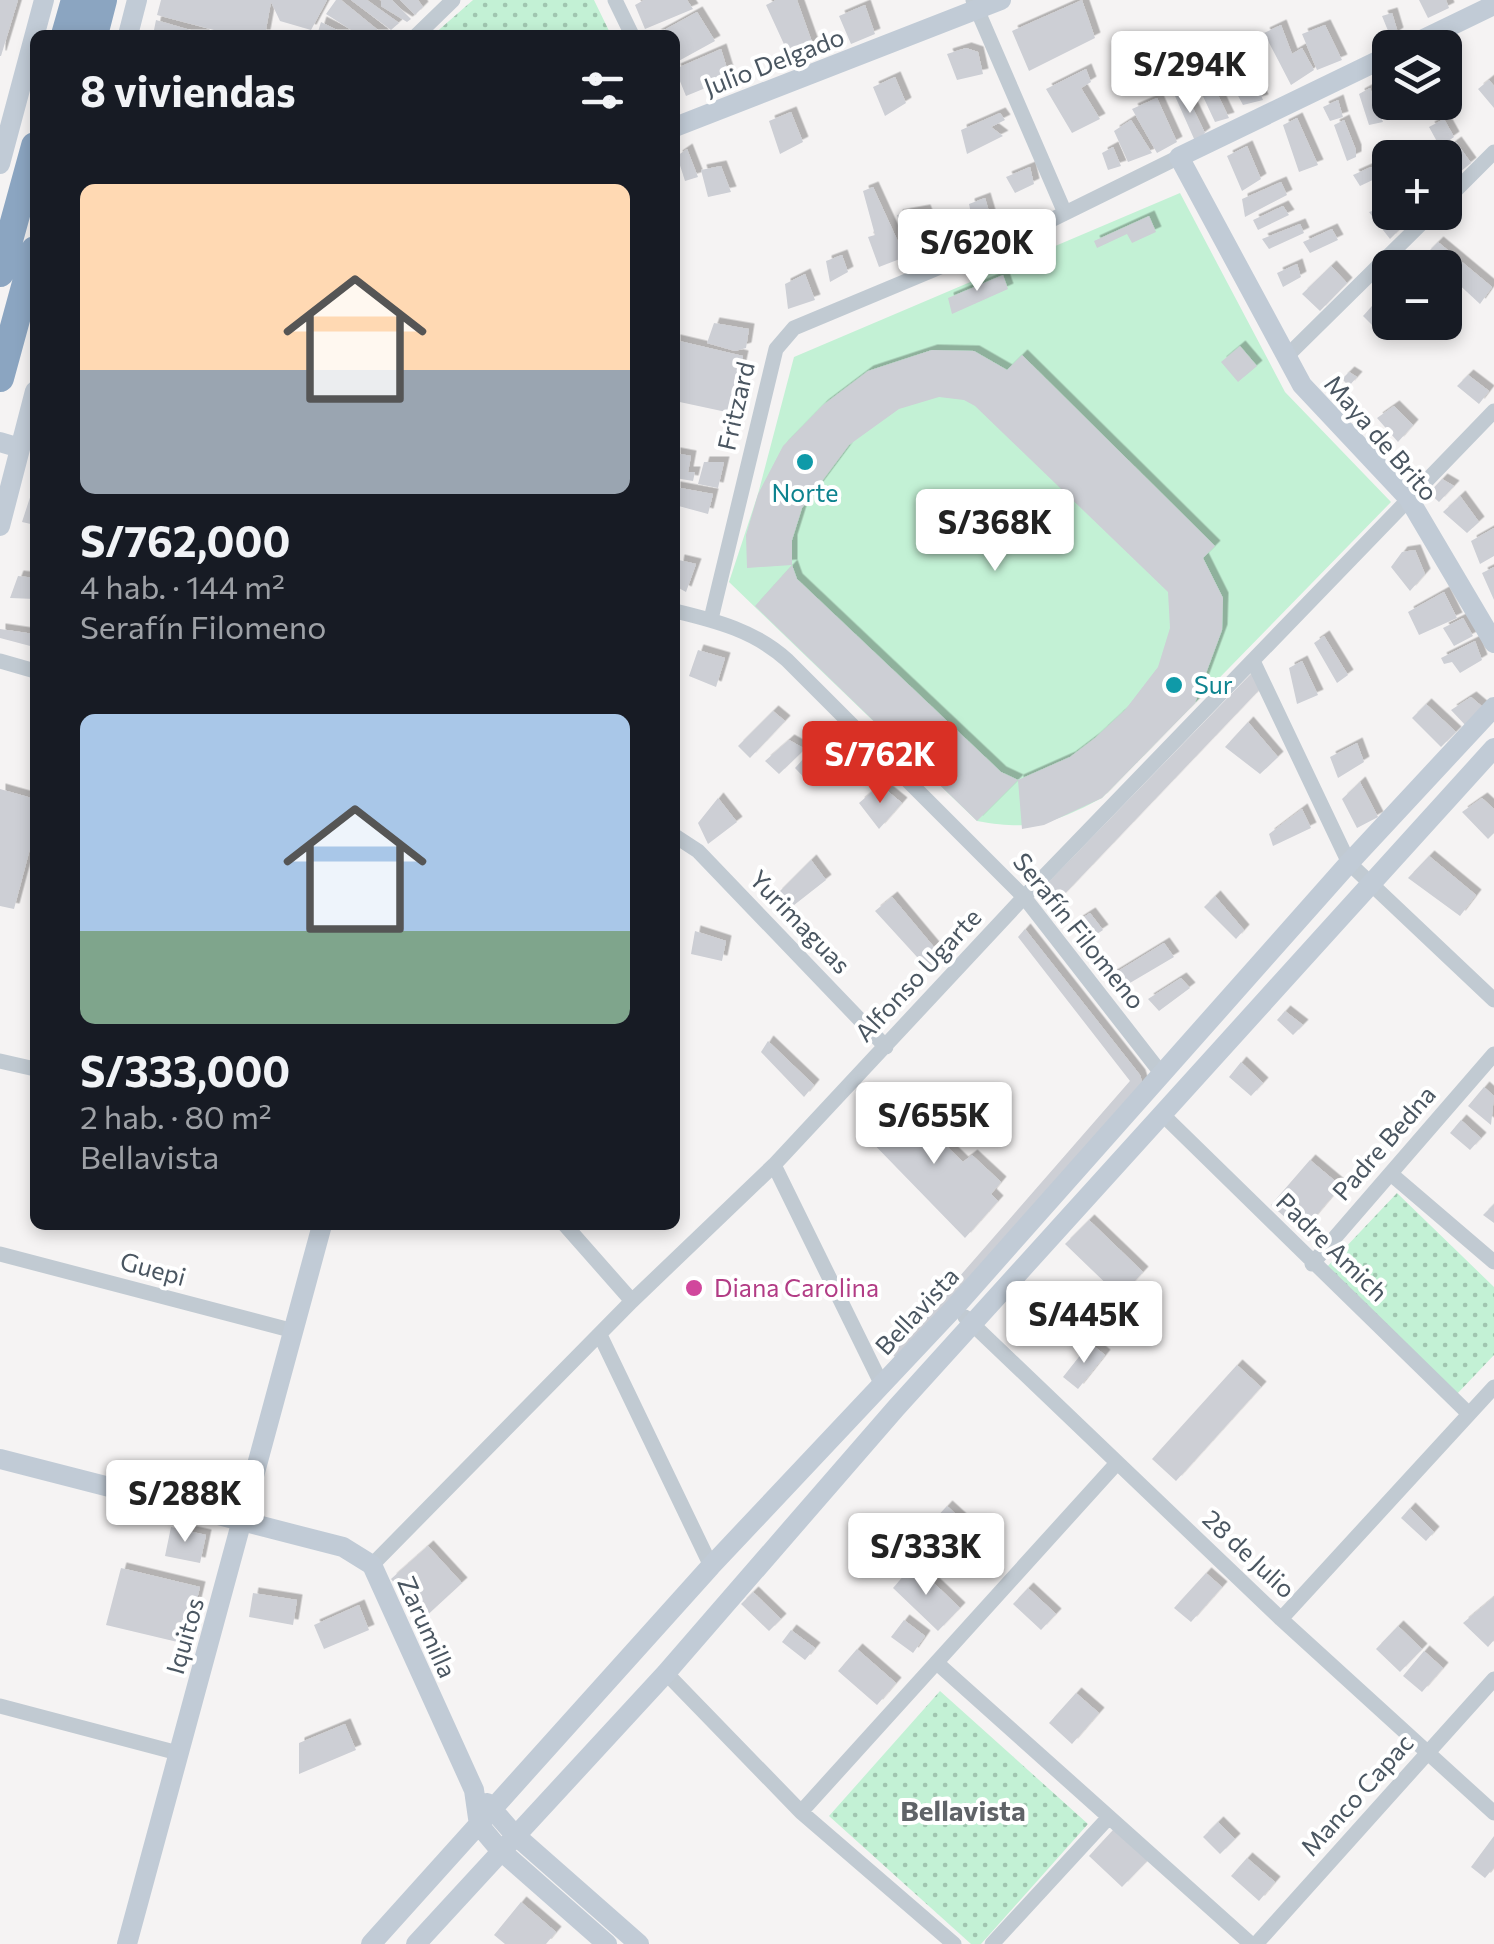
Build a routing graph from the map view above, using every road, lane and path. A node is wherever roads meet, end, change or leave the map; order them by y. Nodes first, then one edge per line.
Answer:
1 (44, 0) edge
2 (75, 0) edge
3 (103, 0) edge
4 (137, 0) edge
5 (453, 0) edge
6 (615, 0) edge
7 (1002, 0) edge
8 (1494, 4) edge
9 (975, 6) edge
10 (36, 30) edge
11 (67, 30) edge
12 (95, 30) edge
13 (129, 30) edge
14 (421, 30) edge
15 (630, 30) edge
16 (1442, 30) edge
17 (30, 52) edge
18 (1372, 64) edge
19 (680, 124) edge
20 (1494, 152) edge
21 (1179, 157) junction
22 (0, 164) edge
23 (30, 164) edge
24 (1462, 183) edge
25 (1065, 213) junction
26 (1415, 230) edge
27 (30, 268) edge
28 (0, 273) edge
29 (1286, 357) junction
30 (0, 378) edge
31 (30, 408) edge
32 (1494, 411) edge
33 (18, 448) edge
34 (1408, 499) junction
35 (0, 526) edge
36 (680, 612) edge
37 (711, 620) junction
38 (1494, 642) edge
39 (1253, 660) junction
40 (0, 662) edge
41 (30, 670) edge
42 (1494, 707) edge
43 (1494, 748) edge
44 (680, 839) edge
45 (1349, 863) junction
46 (1368, 886) junction
47 (1024, 896) junction
48 (1494, 1000) edge
49 (886, 1047) junction
50 (1494, 1054) edge
51 (0, 1061) edge
52 (30, 1068) edge
53 (1161, 1073) junction
54 (1162, 1114) junction
55 (774, 1165) junction
56 (1391, 1174) junction
57 (321, 1230) edge
58 (569, 1230) edge
59 (0, 1254) edge
60 (1494, 1262) edge
61 (1312, 1264) junction
62 (632, 1301) junction
63 (955, 1307) junction
64 (974, 1326) junction
65 (294, 1332) junction
66 (600, 1335) junction
67 (882, 1385) junction
68 (1494, 1387) edge
69 (1470, 1414) junction
70 (0, 1459) edge
71 (1116, 1463) junction
72 (242, 1524) junction
73 (372, 1565) junction
74 (711, 1566) junction
75 (1281, 1619) junction
76 (936, 1663) junction
77 (666, 1673) junction
78 (1494, 1679) edge
79 (0, 1706) edge
80 (178, 1752) junction
81 (1428, 1754) junction
82 (801, 1812) junction
83 (1494, 1814) edge
84 (487, 1817) junction
85 (1108, 1817) junction
86 (507, 1842) junction
87 (127, 1944) edge
88 (371, 1944) edge
89 (416, 1944) edge
90 (607, 1944) edge
91 (639, 1944) edge
92 (954, 1944) edge
93 (992, 1944) edge
94 (1253, 1944) edge

1 - 10 street
2 - 11 highway
3 - 12 highway
4 - 13 street
5 - 14 street
6 - 15 street
7 - 9 street, Julio Delgado
8 - 16 street
9 - 19 street, Julio Delgado
9 - 25 street
17 - 22 street
18 - 21 street
20 - 24 street
21 - 25 street, Fritzard
21 - 29 street, Maya de Brito
23 - 28 highway
25 - 37 street, Fritzard
26 - 29 street
27 - 30 highway
29 - 34 street, Maya de Brito
31 - 33 street
32 - 34 street, Alfonso Ugarte
33 - 35 street
34 - 38 street, Maya de Brito
34 - 39 street, Alfonso Ugarte
36 - 37 street, Serafín Filomeno
37 - 47 street, Serafín Filomeno
39 - 45 street
39 - 47 street, Alfonso Ugarte
40 - 41 street
42 - 45 street, Bellavista
43 - 46 street, Bellavista
44 - 49 street, Yurimaguas
45 - 46 street
45 - 53 street, Bellavista
46 - 48 street
46 - 54 street, Bellavista
47 - 49 street, Alfonso Ugarte
47 - 53 street, Serafín Filomeno
49 - 55 street, Alfonso Ugarte
50 - 56 street, Padre Bedna
51 - 52 street
53 - 63 street, Bellavista
54 - 61 street, Padre Amich
54 - 64 street, Bellavista
55 - 62 street, Alfonso Ugarte
55 - 67 street
56 - 60 street
56 - 61 street, Padre Bedna
57 - 65 street, Iquitos
58 - 62 street
59 - 65 street, Guepi
61 - 69 street, Padre Amich
62 - 66 street, Alfonso Ugarte
63 - 64 street, 28 de Julio
63 - 67 street, Bellavista
64 - 71 street, 28 de Julio
64 - 77 street, Bellavista
65 - 72 street, Iquitos
66 - 73 street, Alfonso Ugarte
66 - 74 street
67 - 74 street, Bellavista
68 - 69 street
69 - 75 street
70 - 72 street, Zarumilla
71 - 75 street, 28 de Julio
71 - 76 street
72 - 73 street, Zarumilla
72 - 80 street, Iquitos
73 - 84 street, Zarumilla
74 - 84 street, Bellavista
75 - 81 street, 28 de Julio
76 - 82 street
76 - 85 street
77 - 82 street
77 - 86 street, Bellavista
78 - 81 street, Manco Capac
79 - 80 street
80 - 87 street, Iquitos
81 - 83 street, 28 de Julio
81 - 94 street, Manco Capac
82 - 92 street
84 - 86 street, Zarumilla
84 - 88 street, Bellavista
85 - 93 street
85 - 94 street
86 - 89 street, Bellavista
86 - 90 street
86 - 91 street

